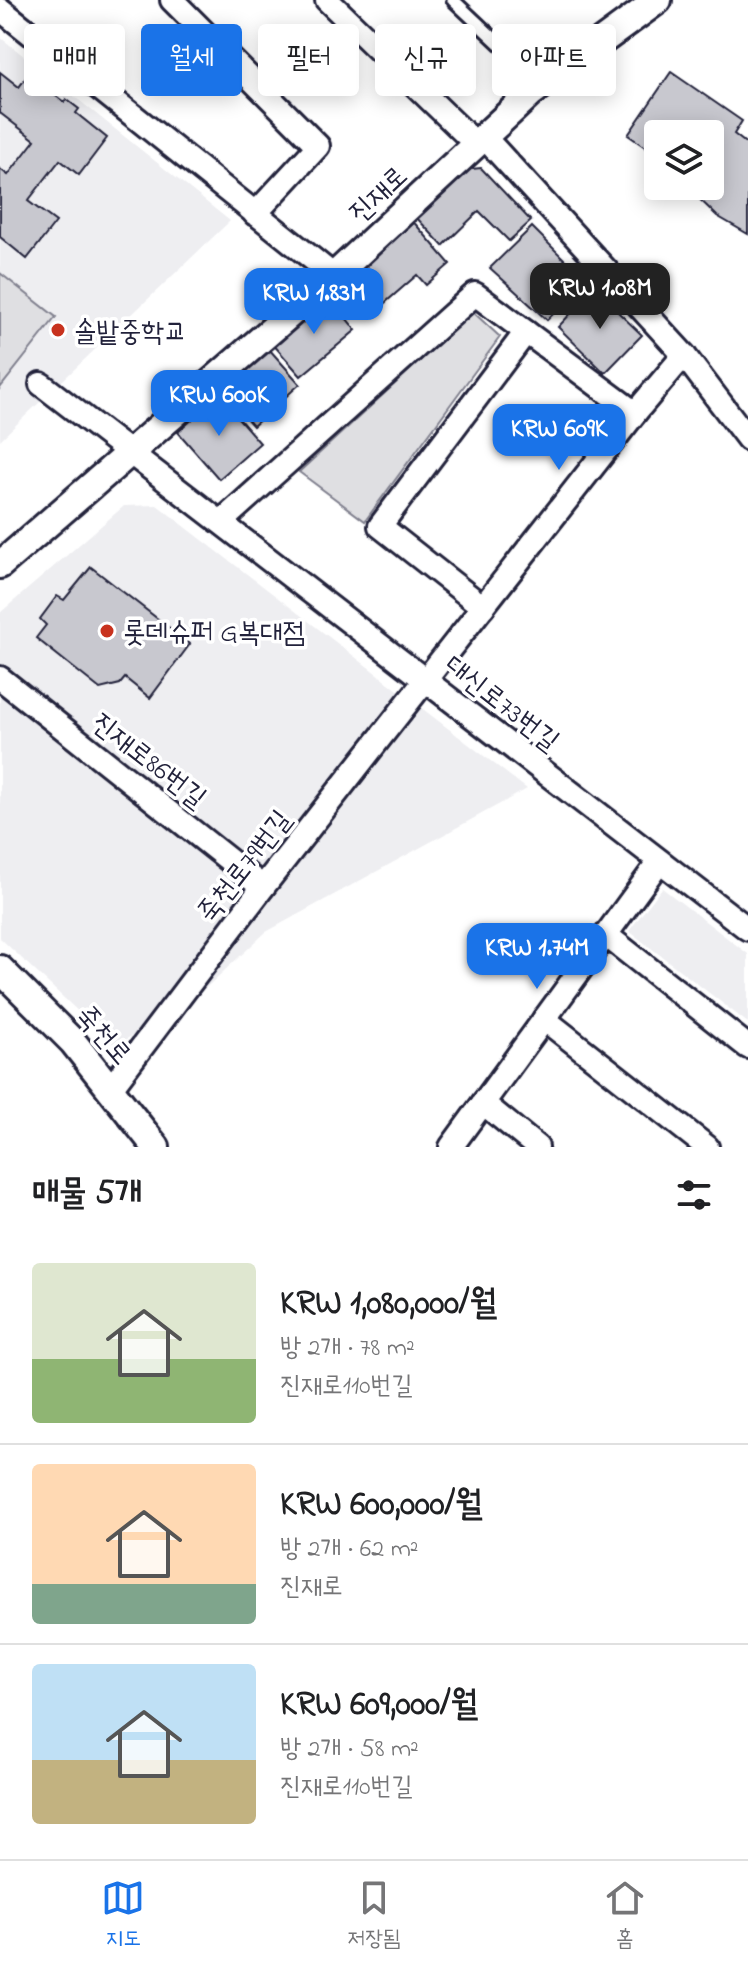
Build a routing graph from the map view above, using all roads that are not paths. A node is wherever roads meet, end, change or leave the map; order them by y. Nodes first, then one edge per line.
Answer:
1 (172, 0) edge
2 (327, 0) edge
3 (453, 0) edge
4 (620, 0) edge
5 (658, 0) edge
6 (0, 9) edge
7 (607, 24) edge
8 (616, 30) edge
9 (492, 37) edge
10 (529, 96) edge
11 (481, 141) junction
12 (255, 214) junction
13 (334, 276) junction
14 (526, 332) junction
15 (684, 355) junction
16 (41, 384) dead end
17 (635, 413) junction
18 (748, 439) edge
19 (131, 454) junction
20 (222, 521) junction
21 (0, 565) edge
22 (483, 607) junction
23 (0, 678) edge
24 (425, 679) junction
25 (659, 862) junction
26 (263, 887) junction
27 (748, 929) edge
28 (606, 935) junction
29 (0, 969) edge
30 (544, 1019) junction
31 (748, 1047) edge
32 (111, 1088) junction
33 (483, 1103) junction
34 (156, 1147) edge
35 (451, 1147) edge
36 (537, 1147) edge
37 (707, 1147) edge

1 - 12 street
2 - 11 street
3 - 9 lane
4 - 7 street
5 - 8 street, 진재로
6 - 12 street
10 - 11 street, 진재로
11 - 13 street, 진재로
11 - 15 street
12 - 13 street
13 - 19 street, 진재로
14 - 17 street
14 - 20 street
14 - 22 street
15 - 17 street, 죽천로79번길
15 - 18 street
16 - 19 street, 대신로73번길
17 - 22 street, 죽천로79번길
19 - 20 street, 대신로73번길
19 - 21 street, 진재로
20 - 24 street, 대신로73번길
22 - 24 street, 죽천로79번길
23 - 26 street, 진재로86번길
24 - 25 street, 대신로73번길
24 - 26 street, 죽천로79번길
25 - 27 street, 대신로73번길
25 - 28 street
26 - 32 street, 죽천로79번길
28 - 30 street
28 - 31 street
29 - 32 street, 죽천로
30 - 33 street
30 - 37 street
32 - 34 street, 죽천로
33 - 35 street
33 - 36 street

